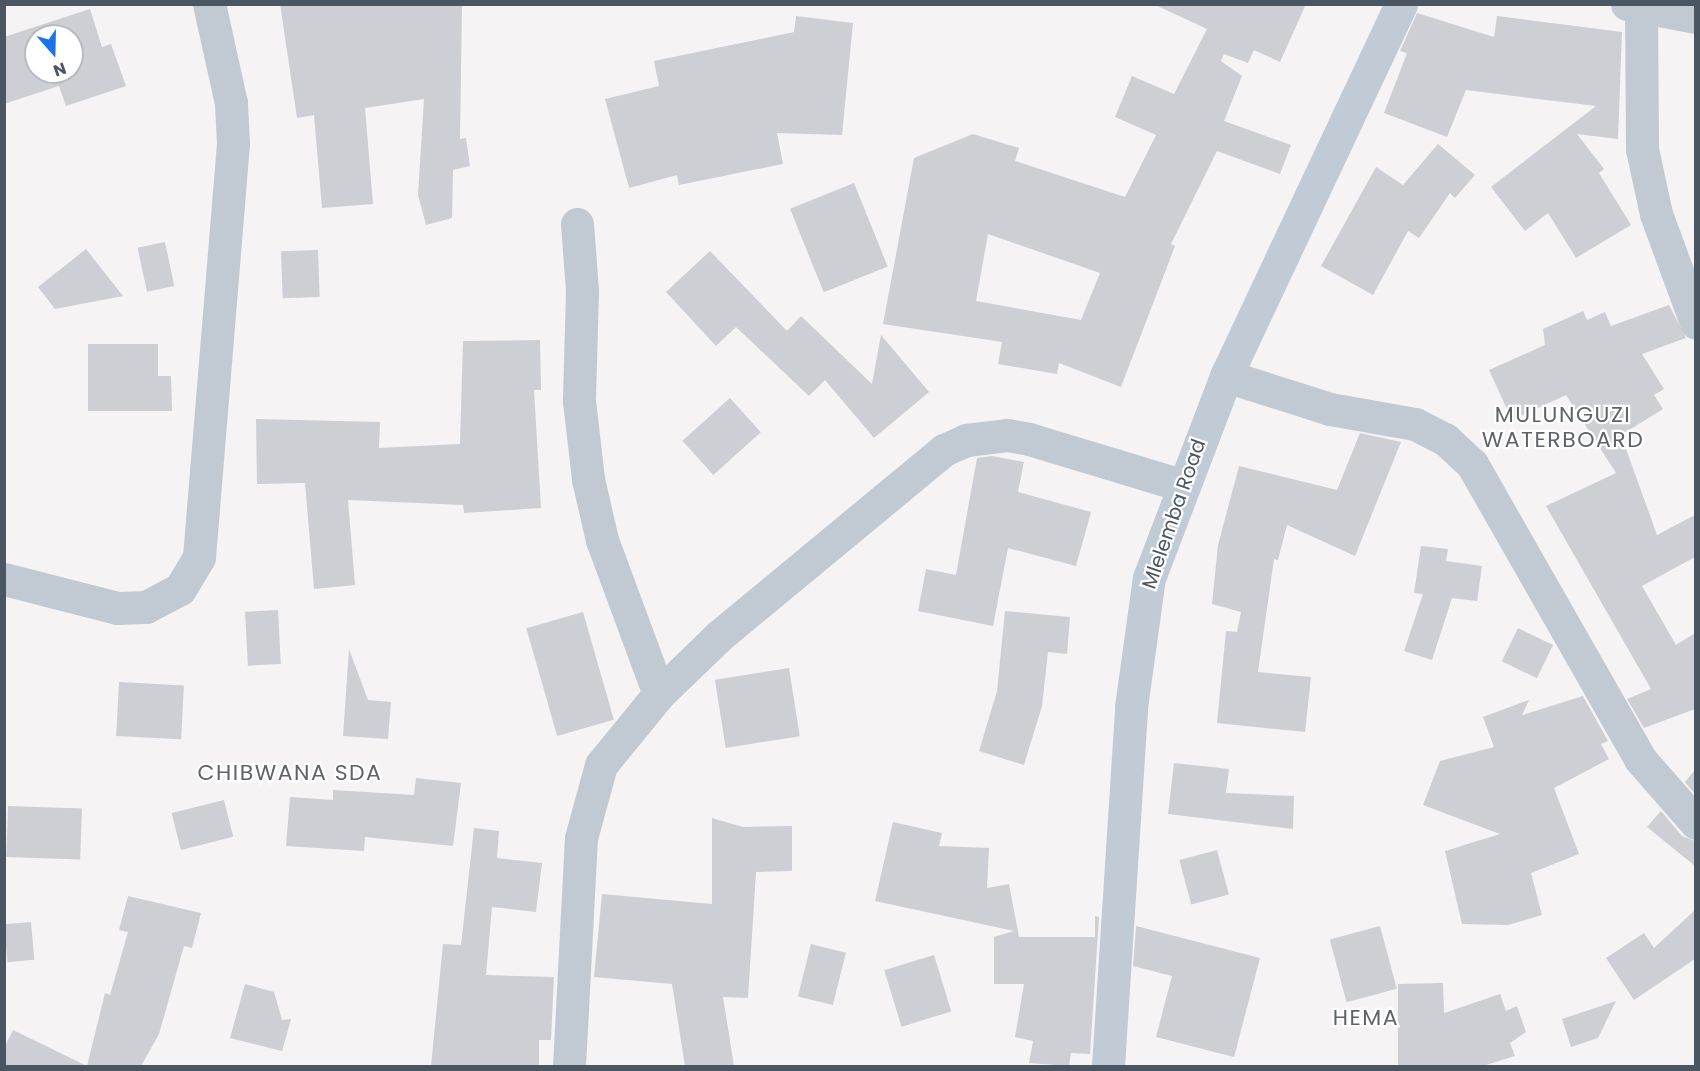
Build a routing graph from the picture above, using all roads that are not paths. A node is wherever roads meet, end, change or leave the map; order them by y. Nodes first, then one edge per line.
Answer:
1 (209, 4) edge
2 (1401, 4) edge
3 (1634, 5) edge
4 (1695, 17) edge
5 (577, 224) dead end
6 (1695, 323) edge
7 (1226, 376) junction
8 (1181, 485) junction
9 (4, 579) edge
10 (659, 694) junction
11 (1695, 823) edge
12 (569, 1066) edge
13 (1108, 1066) edge

1 - 9 street
2 - 7 street, Mlelemba Road
3 - 4 street
3 - 6 street
5 - 10 street
7 - 8 street, Mlelemba Road
7 - 11 street
8 - 10 street
8 - 13 street, Mlelemba Road
10 - 12 street

